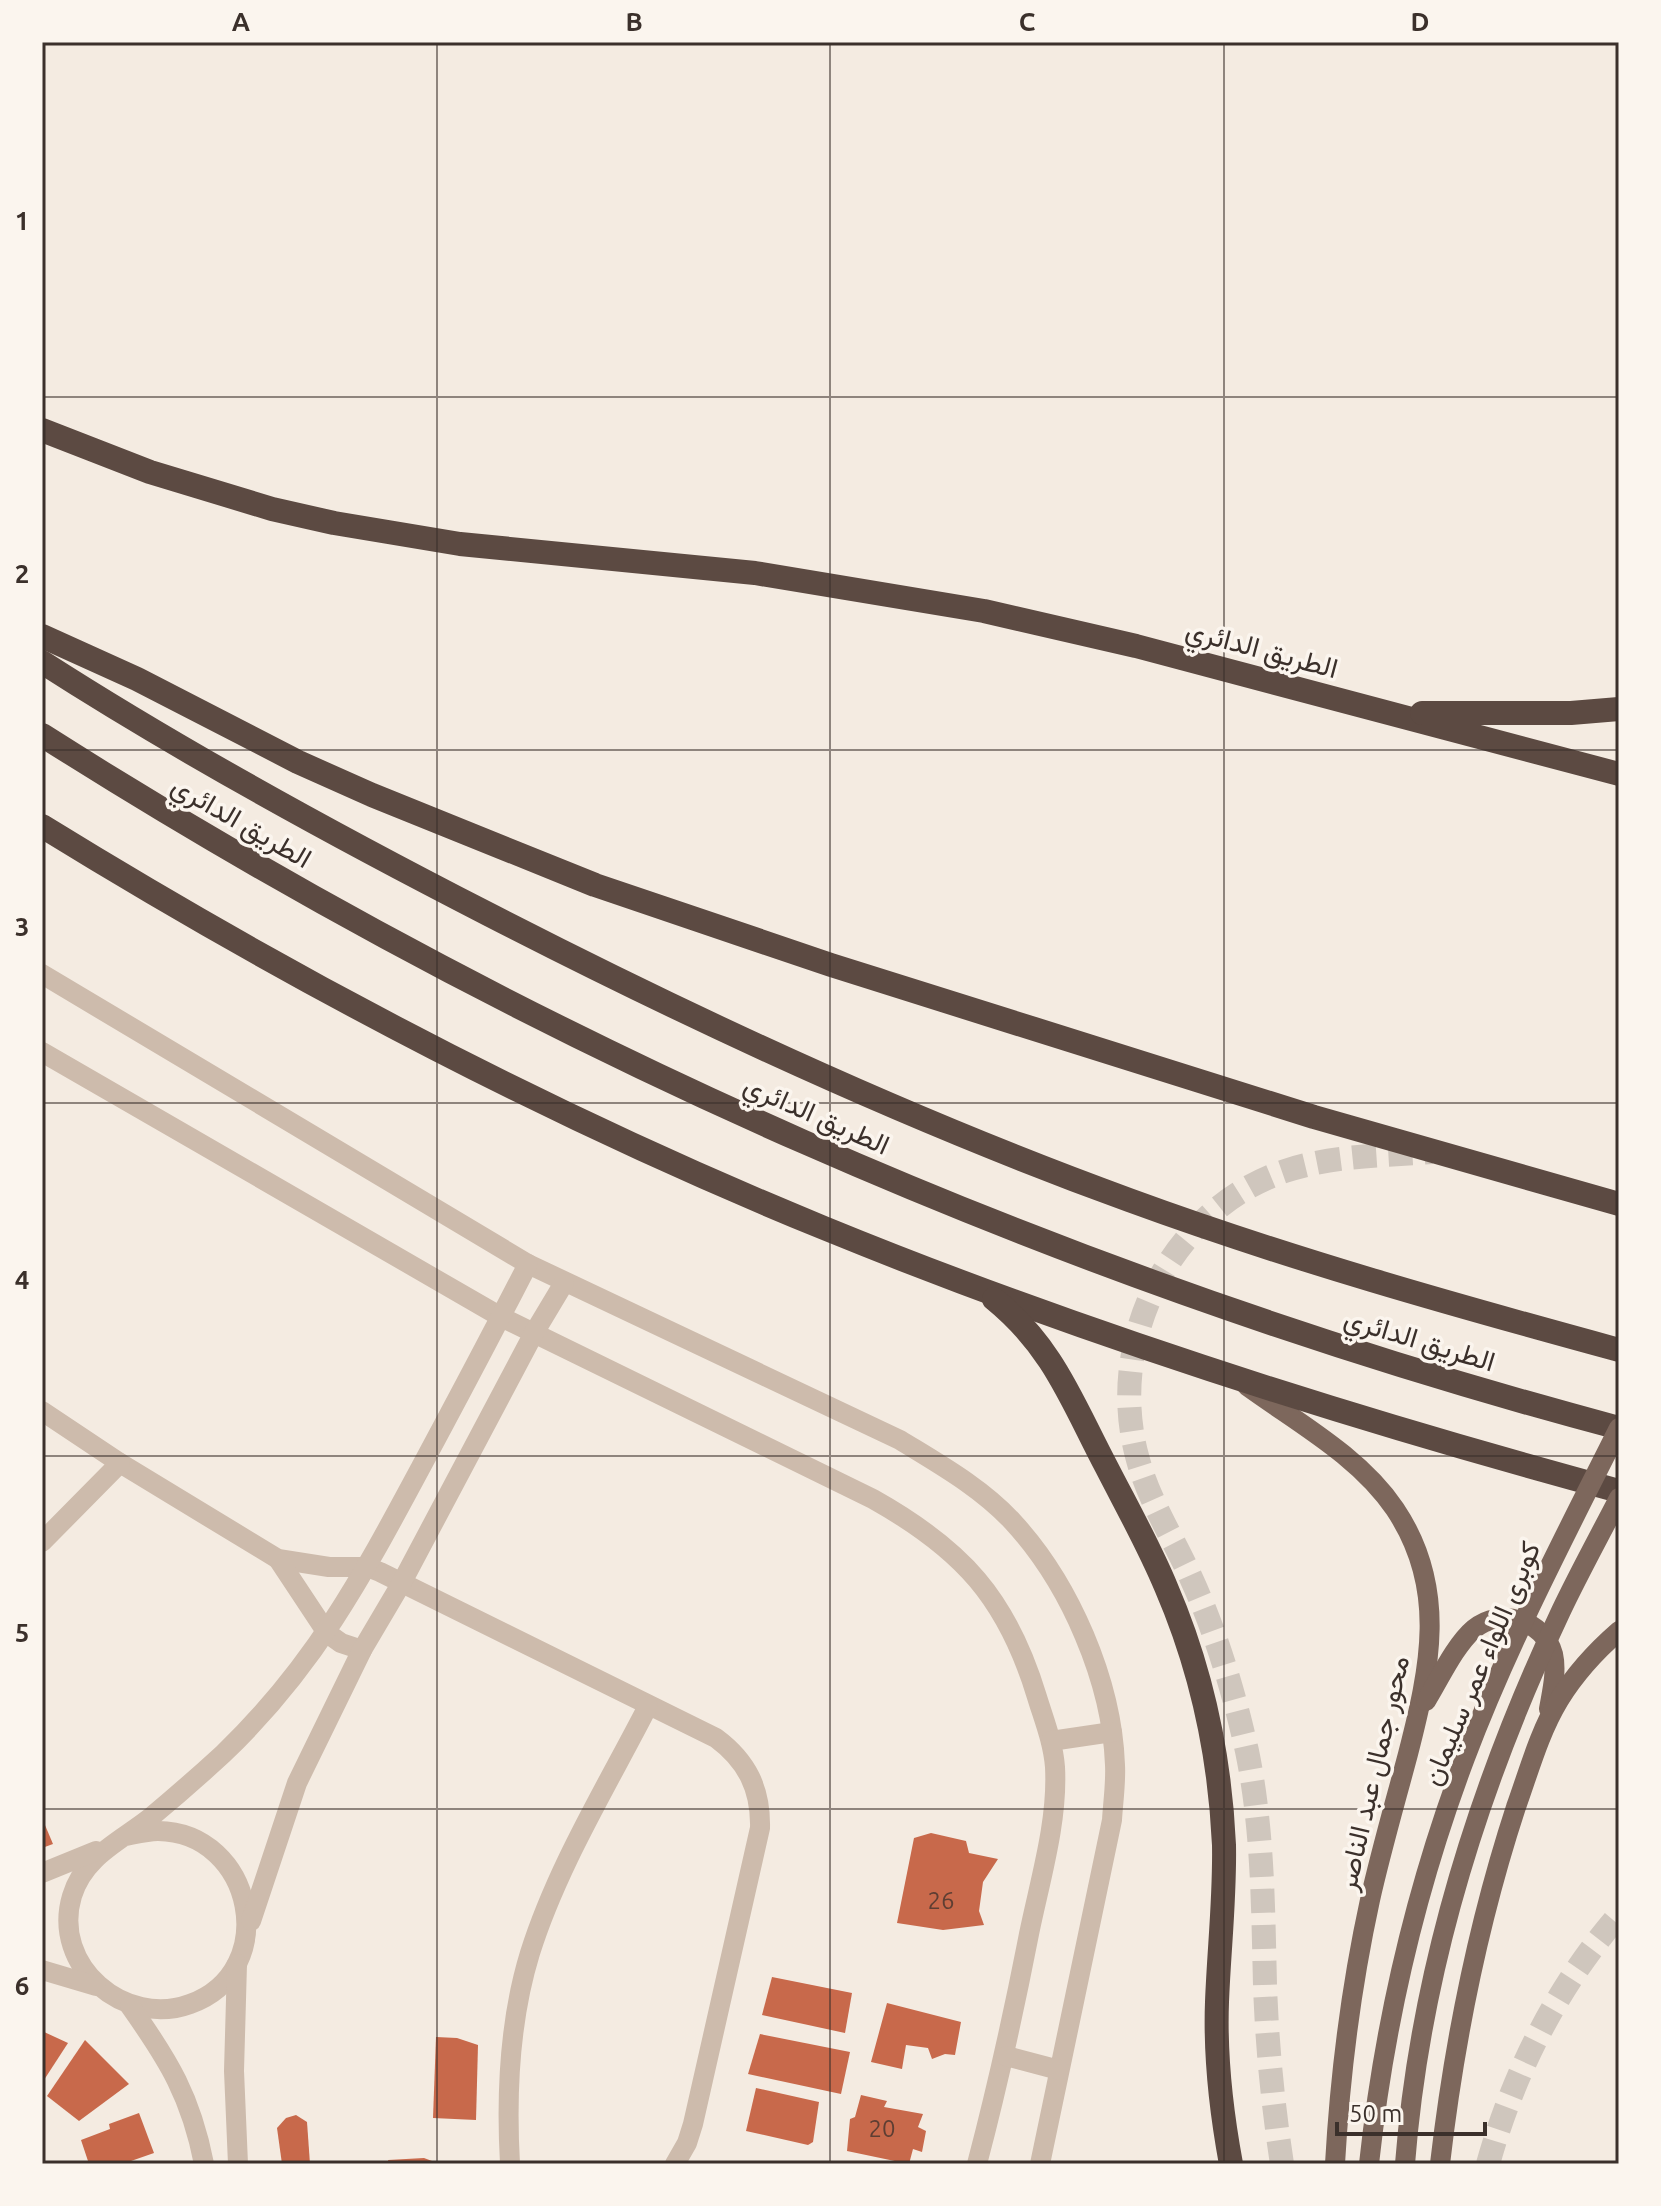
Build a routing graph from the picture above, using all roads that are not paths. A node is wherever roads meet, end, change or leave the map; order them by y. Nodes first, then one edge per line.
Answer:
1 (42, 430) edge
2 (42, 636) edge
3 (42, 662) edge
4 (1619, 709) edge
5 (1388, 712) junction
6 (42, 735) edge
7 (1619, 774) edge
8 (42, 826) edge
9 (42, 974) edge
10 (42, 1052) edge
11 (1619, 1204) edge
12 (528, 1264) junction
13 (564, 1283) junction
14 (983, 1290) junction
15 (501, 1317) junction
16 (534, 1333) junction
17 (1619, 1350) edge
18 (1237, 1379) junction
19 (42, 1411) edge
20 (1619, 1428) edge
21 (120, 1463) junction
22 (1619, 1491) edge
23 (1619, 1498) edge
24 (42, 1542) edge
25 (278, 1559) junction
26 (367, 1567) junction
27 (401, 1584) junction
28 (1619, 1631) edge
29 (327, 1633) junction
30 (362, 1650) junction
31 (648, 1706) junction
32 (1419, 1712) junction
33 (1547, 1721) junction
34 (1112, 1732) junction
35 (1051, 1741) junction
36 (126, 1836) junction
37 (107, 1846) junction
38 (42, 1873) edge
39 (247, 1932) junction
40 (237, 1964) junction
41 (42, 1970) edge
42 (96, 1986) junction
43 (130, 2006) junction
44 (1006, 2056) junction
45 (1059, 2070) junction
46 (204, 2164) edge
47 (238, 2164) edge
48 (510, 2164) edge
49 (675, 2164) edge
50 (977, 2164) edge
51 (1040, 2164) edge
52 (1231, 2164) edge
53 (1335, 2164) edge
54 (1369, 2164) edge
55 (1405, 2164) edge
56 (1440, 2164) edge

1 - 5 highway, الطريق الدائري
2 - 11 highway
3 - 17 highway, الطريق الدائري
4 - 5 highway
5 - 7 highway, الطريق الدائري
6 - 20 highway, الطريق الدائري
8 - 14 highway
9 - 12 street
10 - 15 street
12 - 13 street
12 - 15 street
13 - 16 street
13 - 34 street
14 - 18 highway
14 - 52 highway
15 - 16 street
15 - 26 street
16 - 27 street
16 - 35 street
18 - 22 highway
18 - 32 main road, محور جمال عبد الناصر
19 - 21 street
20 - 54 main road, كوبرى اللواء عمر سليمان, bridge
21 - 24 street
21 - 25 street
23 - 55 main road, كوبرى اللواء عمر سليمان, bridge
25 - 26 street
25 - 29 street
26 - 27 street
26 - 29 street
27 - 30 street
27 - 31 street
28 - 33 main road
29 - 30 street
29 - 36 street
30 - 39 street
31 - 48 street
31 - 49 street
32 - 33 main road
32 - 53 main road, محور جمال عبد الناصر
33 - 56 main road
34 - 35 street
34 - 45 street
35 - 44 street
36 - 37 street
36 - 39 street
37 - 38 street
37 - 42 street
39 - 40 street
40 - 43 street
40 - 47 street
41 - 42 street
42 - 43 street
43 - 46 street
44 - 45 street
44 - 50 street
45 - 51 street

